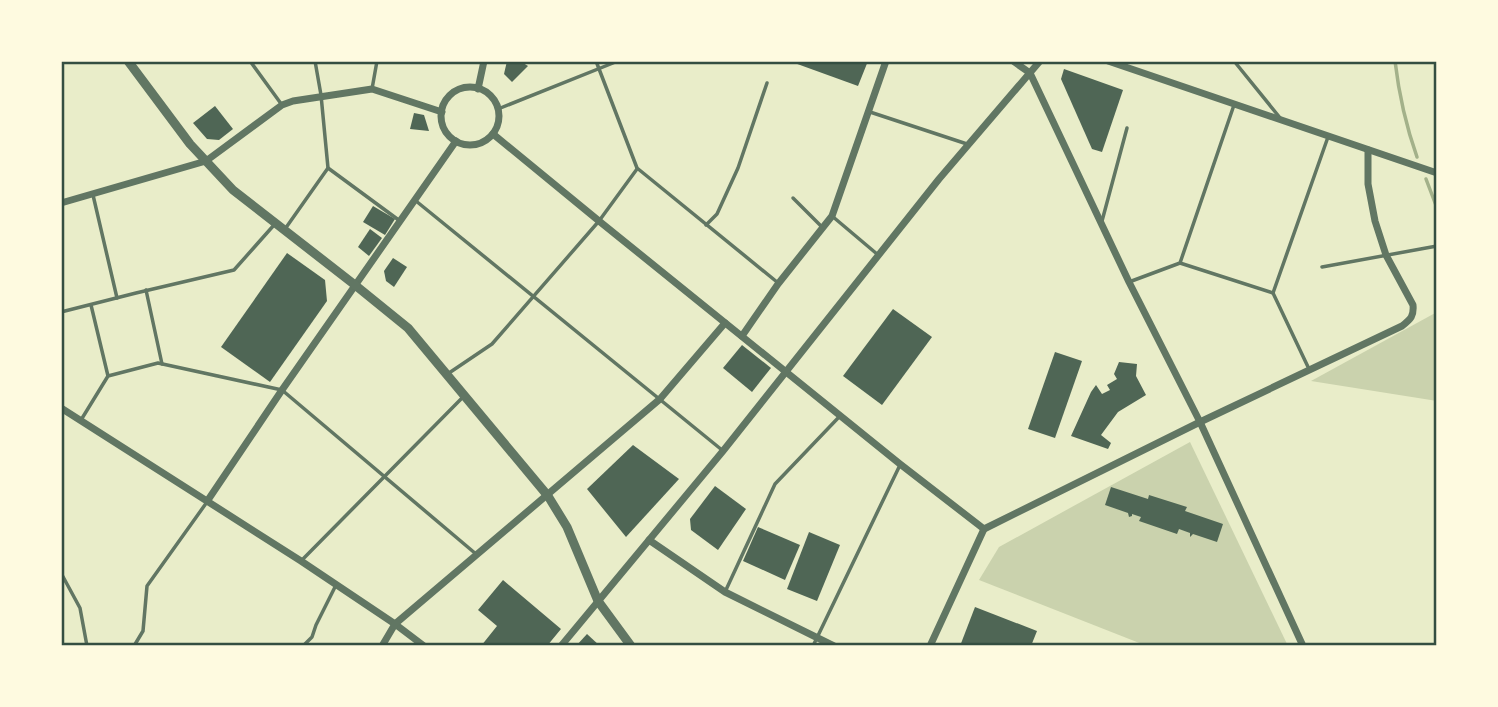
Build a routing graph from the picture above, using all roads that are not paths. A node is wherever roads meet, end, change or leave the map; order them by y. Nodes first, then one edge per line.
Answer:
1 (128, 61) edge
2 (250, 61) edge
3 (316, 61) edge
4 (377, 61) edge
5 (484, 61) edge
6 (596, 61) edge
7 (618, 61) edge
8 (886, 61) edge
9 (1013, 61) edge
10 (1024, 61) edge
11 (1040, 61) edge
12 (1108, 61) edge
13 (1234, 61) edge
14 (598, 69) junction
15 (1030, 73) junction
16 (767, 83) dead end
17 (372, 89) junction
18 (478, 89) junction
19 (321, 95) junction
20 (282, 105) junction
21 (1234, 105) junction
22 (498, 109) junction
23 (869, 111) junction
24 (442, 112) junction
25 (1283, 121) junction
26 (1127, 128) dead end
27 (493, 134) junction
28 (1328, 136) junction
29 (456, 141) junction
30 (967, 144) junction
31 (1368, 150) junction
32 (206, 160) junction
33 (328, 168) junction
34 (637, 168) junction
35 (1437, 173) edge
36 (93, 195) junction
37 (793, 198) dead end
38 (414, 200) junction
39 (61, 203) edge
40 (832, 216) junction
41 (400, 221) junction
42 (598, 221) junction
43 (1101, 223) junction
44 (275, 224) junction
45 (706, 225) junction
46 (823, 229) junction
47 (284, 230) junction
48 (1437, 246) edge
49 (879, 255) junction
50 (1386, 255) junction
51 (1180, 263) junction
52 (1321, 267) dead end
53 (1129, 282) junction
54 (778, 284) junction
55 (355, 285) junction
56 (146, 290) junction
57 (1273, 293) junction
58 (533, 295) junction
59 (117, 298) junction
60 (91, 304) junction
61 (61, 312) edge
62 (725, 323) junction
63 (742, 335) junction
64 (162, 364) junction
65 (1309, 369) junction
66 (786, 371) junction
67 (448, 374) junction
68 (108, 376) junction
69 (282, 390) junction
70 (465, 395) junction
71 (660, 399) junction
72 (61, 408) edge
73 (840, 416) junction
74 (80, 420) junction
75 (1200, 422) junction
76 (723, 451) junction
77 (900, 464) junction
78 (384, 477) junction
79 (548, 496) junction
80 (208, 500) junction
81 (984, 529) junction
82 (649, 540) junction
83 (478, 555) junction
84 (301, 561) junction
85 (61, 573) edge
86 (336, 585) junction
87 (725, 592) junction
88 (598, 601) junction
89 (395, 624) junction
90 (815, 642) edge
91 (87, 646) edge
92 (134, 646) edge
93 (303, 646) edge
94 (382, 646) edge
95 (424, 646) edge
96 (561, 646) edge
97 (631, 646) edge
98 (834, 646) edge
99 (930, 646) edge
100 (1303, 646) edge

1 - 32 street
2 - 20 lane
3 - 19 lane
4 - 17 lane
5 - 18 street
6 - 14 lane
7 - 14 lane
8 - 23 street
9 - 15 street
10 - 15 lane
11 - 15 street
12 - 21 street
13 - 25 lane
14 - 22 lane
14 - 34 lane
15 - 30 street
15 - 43 street
16 - 45 lane
17 - 19 street
17 - 24 street
18 - 22 street
18 - 24 street
19 - 20 street
19 - 33 lane
20 - 32 street
21 - 25 street
21 - 51 lane
22 - 27 street
23 - 30 lane
23 - 40 street
24 - 29 street
25 - 28 street
26 - 43 lane
27 - 29 street
27 - 42 street
28 - 31 street
28 - 57 lane
29 - 38 street
30 - 49 street
31 - 35 street
31 - 50 street
32 - 36 street
32 - 44 street
33 - 41 lane
33 - 47 lane
34 - 42 lane
34 - 45 lane
36 - 39 street
36 - 59 lane
37 - 46 lane
38 - 41 street
38 - 58 lane
40 - 46 street
40 - 49 lane
41 - 55 street
42 - 58 lane
42 - 62 street
43 - 53 street
44 - 47 street
44 - 56 lane
45 - 54 lane
46 - 54 street
47 - 55 street
48 - 50 lane
49 - 66 street
50 - 52 lane
50 - 65 street
51 - 53 lane
51 - 57 lane
53 - 75 street
54 - 63 street
55 - 67 street
55 - 69 street
56 - 59 lane
56 - 64 lane
57 - 65 lane
58 - 67 lane
58 - 71 lane
59 - 60 lane
60 - 61 lane
60 - 68 lane
62 - 63 street
62 - 71 street
63 - 66 street
64 - 68 lane
64 - 69 lane
65 - 75 street
66 - 73 street
66 - 76 street
67 - 70 street
68 - 74 lane
69 - 78 lane
69 - 80 street
70 - 78 lane
70 - 79 street
71 - 76 lane
71 - 79 street
72 - 74 street
73 - 77 street
73 - 87 lane
74 - 80 street
75 - 81 street
75 - 100 street
76 - 82 street
77 - 81 street
77 - 90 lane
78 - 83 lane
78 - 84 lane
79 - 83 street
79 - 88 street
80 - 84 street
80 - 92 lane
81 - 99 street
82 - 87 street
82 - 88 street
83 - 89 street
84 - 86 street
85 - 91 lane
86 - 89 street
86 - 93 lane
87 - 90 street
88 - 96 street
88 - 97 street
89 - 94 street
89 - 95 street
90 - 98 street

